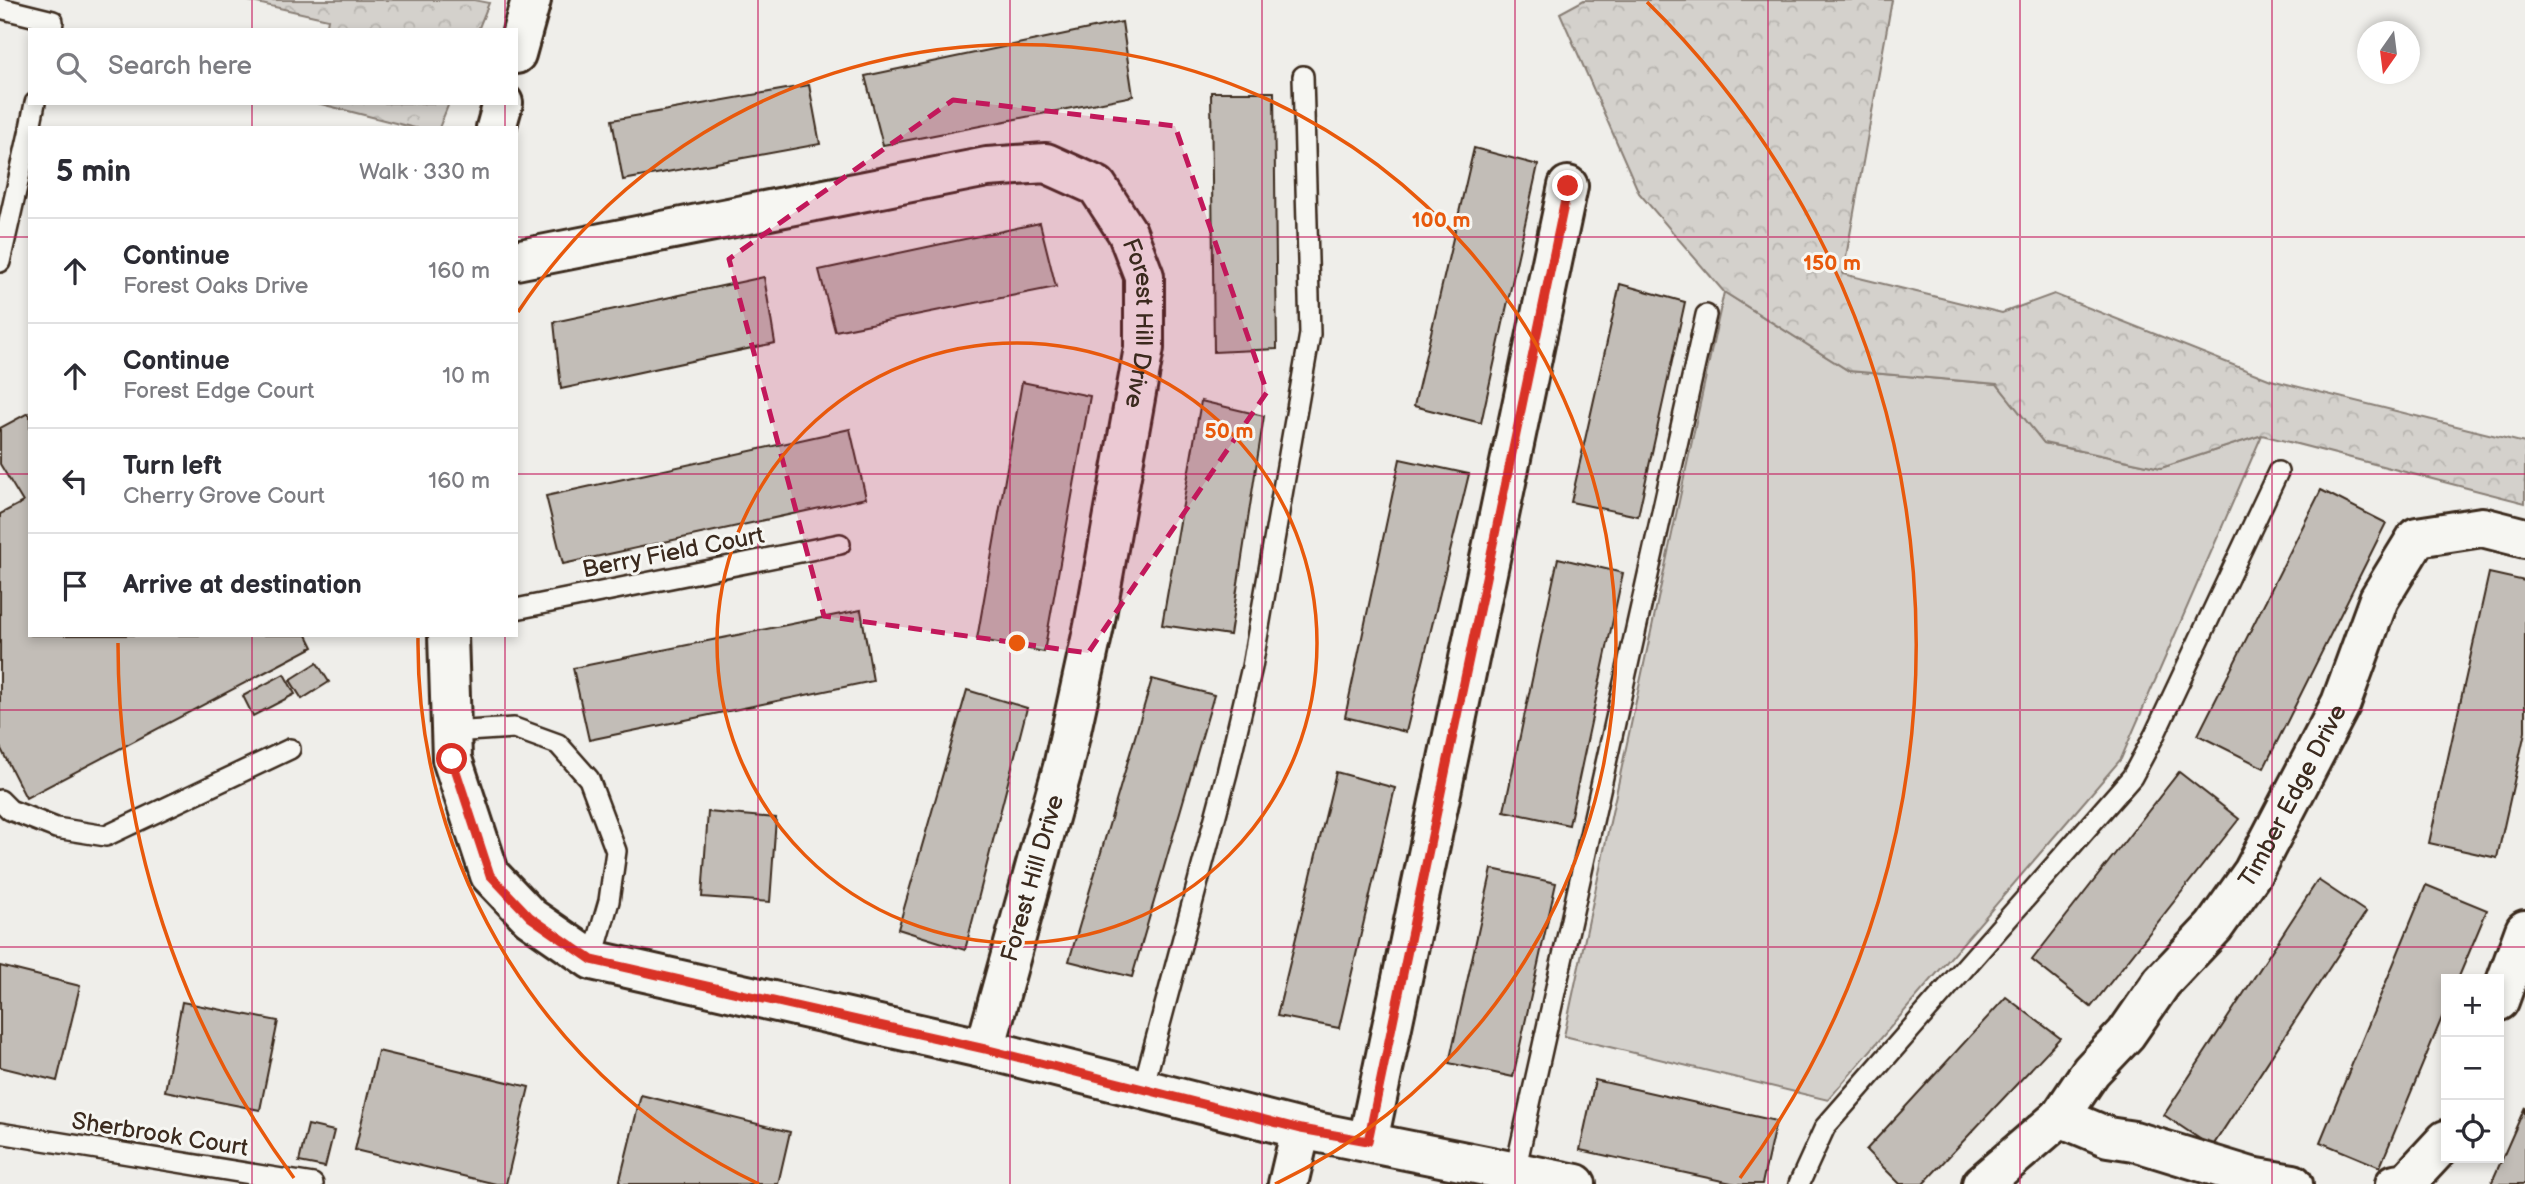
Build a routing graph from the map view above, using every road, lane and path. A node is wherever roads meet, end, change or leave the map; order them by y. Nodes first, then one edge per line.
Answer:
1 (531, 0) edge
2 (0, 8) edge
3 (52, 28) edge
4 (518, 47) edge
5 (1303, 76) dead end
6 (35, 105) edge
7 (502, 105) edge
8 (30, 126) edge
9 (497, 126) edge
10 (28, 137) edge
11 (1568, 186) dead end
12 (518, 260) edge
13 (0, 262) edge
14 (1706, 315) dead end
15 (2278, 472) dead end
16 (2525, 538) edge
17 (840, 544) dead end
18 (518, 609) edge
19 (448, 637) edge
20 (451, 732) junction
21 (290, 749) dead end
22 (0, 800) edge
23 (2525, 930) edge
24 (592, 960) junction
25 (2504, 987) edge
26 (985, 1049) junction
27 (1143, 1088) junction
28 (2060, 1117) junction
29 (1301, 1129) junction
30 (0, 1133) edge
31 (1368, 1141) junction
32 (2441, 1145) edge
33 (1515, 1171) junction
34 (313, 1184) edge
35 (1288, 1184) edge
36 (1576, 1184) edge
37 (1799, 1184) edge
38 (1982, 1184) edge
39 (2293, 1184) edge
40 (2395, 1184) edge

1 - 4 street
2 - 3 lane
5 - 27 lane
6 - 8 lane
7 - 9 street
10 - 13 lane
11 - 31 street
12 - 26 street, Forest Hill Drive
14 - 33 lane
15 - 37 lane
16 - 28 street, Timber Edge Drive
17 - 18 lane, Berry Field Court
19 - 20 street
20 - 24 street
20 - 24 lane
21 - 22 lane
23 - 25 street
24 - 26 street
26 - 27 street
27 - 29 street
28 - 38 street, Timber Edge Drive
28 - 39 street
29 - 31 street
29 - 35 street
30 - 34 lane, Sherbrook Court
31 - 33 street
32 - 40 street
33 - 36 street

